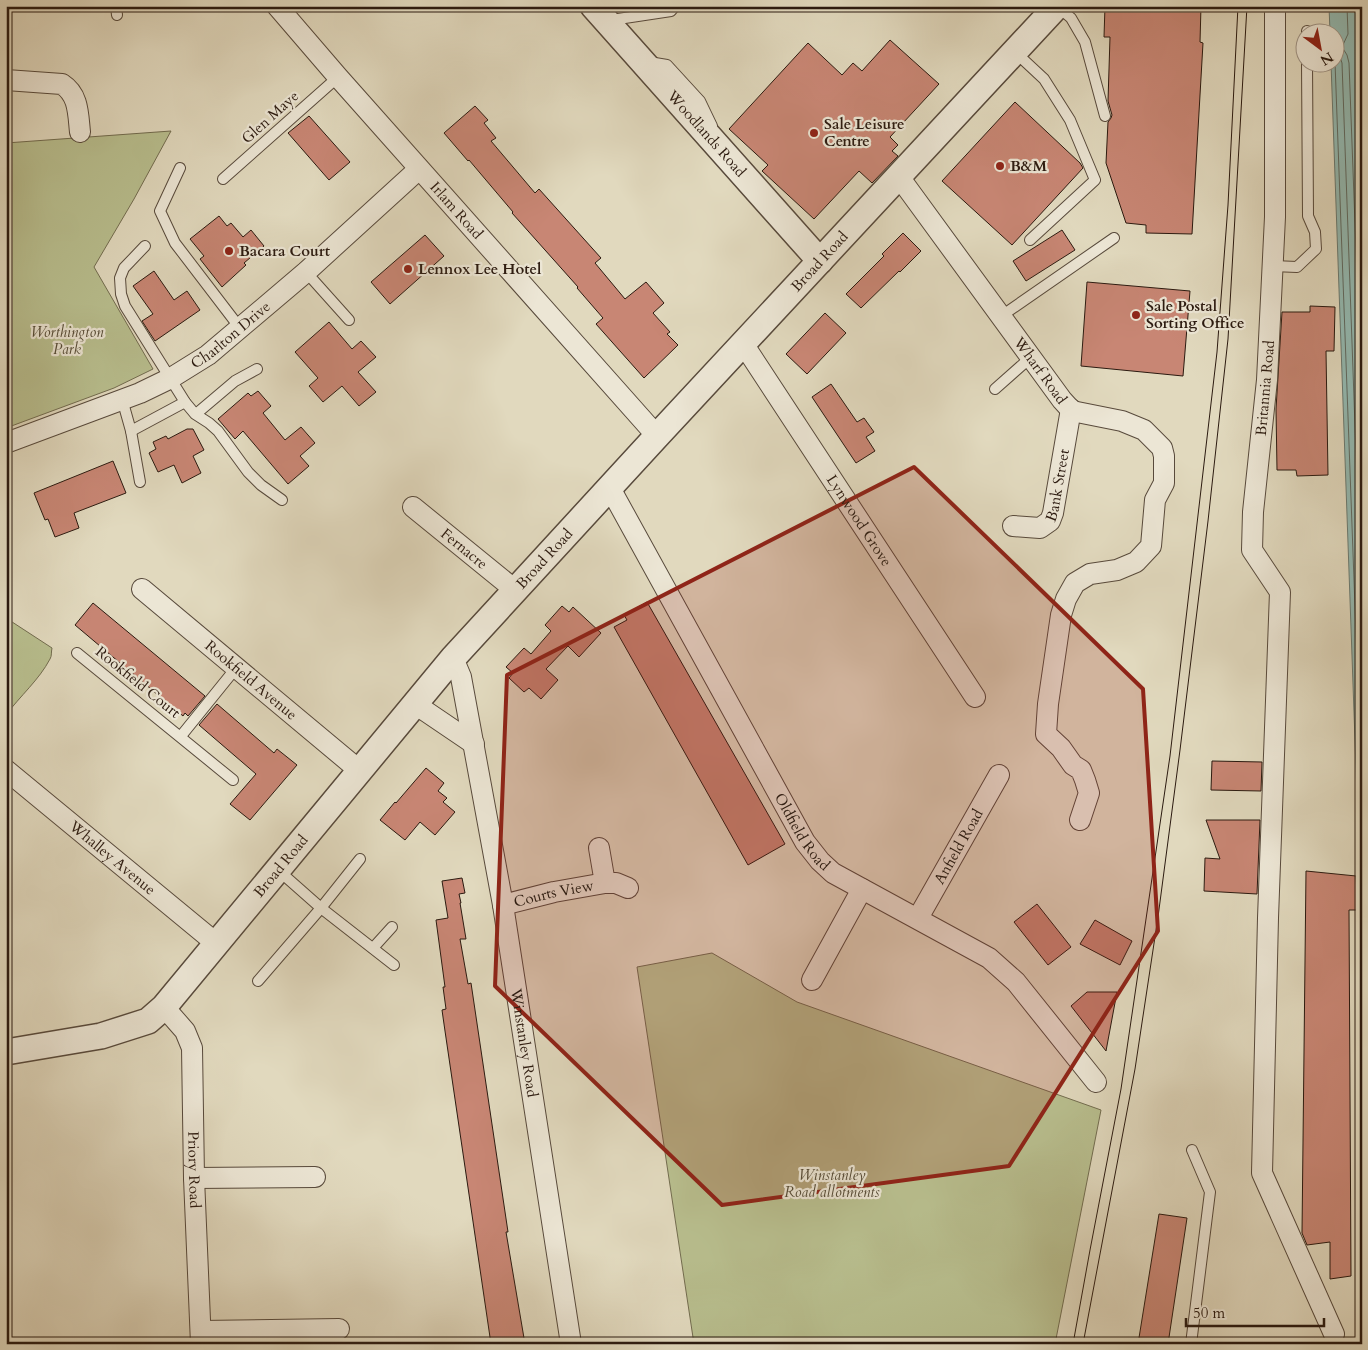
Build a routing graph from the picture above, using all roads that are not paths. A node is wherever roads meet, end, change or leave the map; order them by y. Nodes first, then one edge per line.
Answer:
1 (277, 6) edge
2 (593, 6) edge
3 (675, 6) edge
4 (1057, 6) edge
5 (1275, 6) edge
6 (610, 26) junction
7 (1015, 52) junction
8 (1307, 72) edge
9 (338, 77) junction
10 (6, 80) edge
11 (1106, 116) dead end
12 (80, 132) dead end
13 (180, 168) dead end
14 (419, 169) junction
15 (223, 179) dead end
16 (898, 179) junction
17 (1114, 238) dead end
18 (1030, 240) dead end
19 (145, 246) dead end
20 (820, 261) junction
21 (1273, 266) junction
22 (306, 272) junction
23 (1000, 317) junction
24 (350, 320) dead end
25 (240, 328) junction
26 (744, 345) junction
27 (1030, 358) junction
28 (257, 370) dead end
29 (171, 378) junction
30 (995, 389) dead end
31 (122, 399) junction
32 (185, 402) junction
33 (1071, 409) junction
34 (196, 414) junction
35 (131, 431) junction
36 (658, 436) junction
37 (6, 443) edge
38 (140, 482) dead end
39 (610, 488) junction
40 (282, 500) dead end
41 (413, 507) dead end
42 (1013, 526) dead end
43 (142, 590) dead end
44 (515, 590) junction
45 (77, 653) dead end
46 (453, 658) junction
47 (236, 668) junction
48 (975, 697) dead end
49 (415, 704) junction
50 (181, 736) junction
51 (474, 744) junction
52 (6, 770) edge
53 (360, 771) junction
54 (999, 775) dead end
55 (233, 780) dead end
56 (1080, 820) dead end
57 (599, 848) dead end
58 (360, 859) dead end
59 (278, 870) junction
60 (605, 883) junction
61 (628, 888) dead end
62 (862, 889) junction
63 (504, 905) junction
64 (321, 908) junction
65 (918, 918) junction
66 (392, 928) dead end
67 (217, 944) junction
68 (373, 948) junction
69 (394, 966) dead end
70 (812, 980) dead end
71 (258, 981) dead end
72 (164, 1007) junction
73 (6, 1052) edge
74 (1096, 1082) dead end
75 (1192, 1150) dead end
76 (315, 1177) dead end
77 (194, 1178) junction
78 (338, 1329) dead end
79 (1334, 1334) dead end
80 (201, 1337) edge
81 (571, 1344) edge
82 (1191, 1344) edge

1 - 9 street, Irlam Road
2 - 6 street, Woodlands Road
3 - 6 lane
4 - 7 street, Broad Road
4 - 11 lane
5 - 21 street, Britannia Road
6 - 20 street, Woodlands Road
7 - 16 street, Broad Road
7 - 18 lane
8 - 21 lane
9 - 14 street, Irlam Road
9 - 15 lane, Glen Maye
10 - 12 street
13 - 25 lane
14 - 22 street, Charlton Drive
14 - 36 street, Irlam Road
16 - 20 street, Broad Road
16 - 23 street, Wharf Road
17 - 23 lane
19 - 29 lane
20 - 26 street, Broad Road
21 - 79 street, Britannia Road
22 - 24 lane
22 - 25 street, Charlton Drive
23 - 27 street, Wharf Road
25 - 29 street, Charlton Drive
26 - 36 street, Broad Road
26 - 48 street, Lynwood Grove
27 - 30 lane
27 - 33 street, Wharf Road
28 - 34 lane
29 - 31 street, Charlton Drive
29 - 32 lane
31 - 35 lane
31 - 37 street, Charlton Drive
32 - 34 lane
32 - 35 lane
33 - 42 street, Bank Street
33 - 56 street, Wharf Road
34 - 40 lane
35 - 38 lane
36 - 39 street, Broad Road
39 - 44 street, Broad Road
39 - 62 street, Oldfield Road
41 - 44 street, Fernacre
43 - 47 street, Rookfield Avenue
44 - 46 street, Broad Road
45 - 50 lane, Rookfield Court
46 - 49 street, Broad Road
46 - 51 street, Winstanley Road
47 - 50 lane, Rookfield Court
47 - 53 street, Rookfield Avenue
49 - 51 street
49 - 53 street, Broad Road
50 - 55 lane, Rookfield Court
51 - 63 street, Winstanley Road
52 - 67 street, Whalley Avenue
53 - 59 street, Broad Road
54 - 65 street, Anfield Road
57 - 60 street, Courts View
58 - 64 lane
59 - 64 lane
59 - 67 street, Broad Road
60 - 61 street, Courts View
60 - 63 street, Courts View
62 - 65 street, Oldfield Road
62 - 70 street
63 - 81 street, Winstanley Road
64 - 68 lane
64 - 71 lane
65 - 74 street, Oldfield Road
66 - 68 lane
67 - 72 street, Broad Road
68 - 69 lane
72 - 73 street, Broad Road
72 - 77 street, Priory Road
75 - 82 lane
76 - 77 street
77 - 80 street, Priory Road
78 - 80 street

